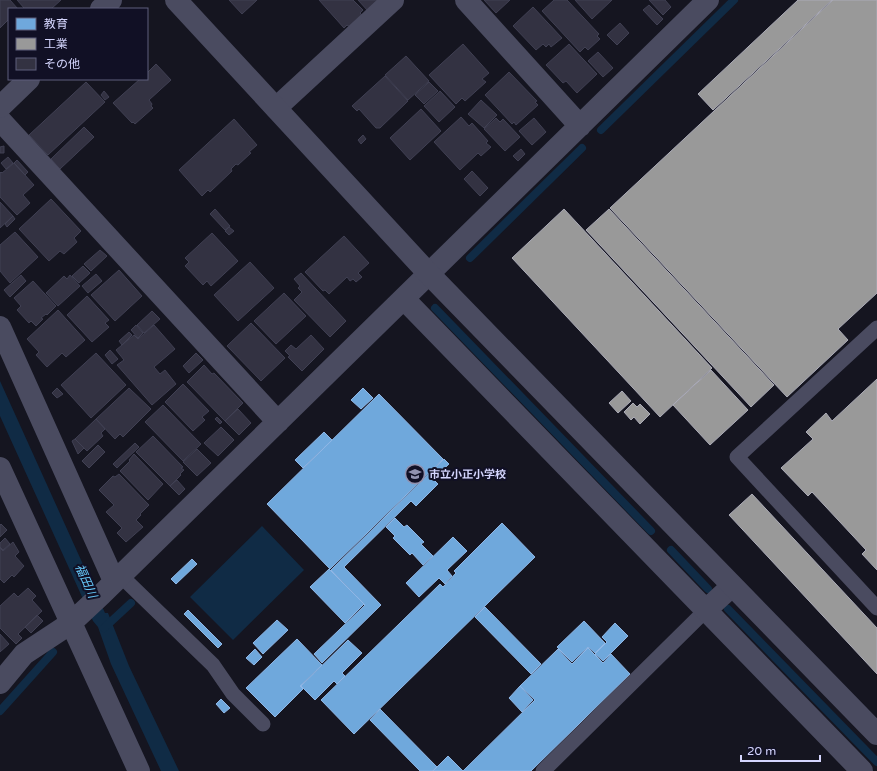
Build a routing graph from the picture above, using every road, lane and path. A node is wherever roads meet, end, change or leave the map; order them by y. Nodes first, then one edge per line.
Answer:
1 (110, 0) edge
2 (176, 0) edge
3 (393, 0) edge
4 (466, 0) edge
5 (708, 0) edge
6 (102, 8) edge
7 (28, 80) edge
8 (0, 107) edge
9 (276, 108) junction
10 (0, 120) edge
11 (580, 126) junction
12 (429, 274) junction
13 (404, 299) junction
14 (0, 327) edge
15 (877, 328) edge
16 (278, 422) junction
17 (0, 468) edge
18 (112, 583) junction
19 (732, 586) junction
20 (877, 608) edge
21 (706, 610) junction
22 (76, 618) junction
23 (0, 683) edge
24 (263, 724) dead end
25 (877, 734) edge
26 (131, 767) edge
27 (543, 771) edge
28 (862, 771) edge

1 - 6 street
2 - 9 street
3 - 9 street
4 - 11 street
5 - 11 street
7 - 8 street
9 - 12 street
10 - 16 street
11 - 12 street
12 - 13 street
12 - 19 street
13 - 16 street
13 - 21 street
14 - 18 street
15 - 20 lane
16 - 18 street
17 - 22 street
18 - 22 street
18 - 24 lane
19 - 21 street
19 - 25 street
21 - 27 lane
21 - 28 street
22 - 23 street
22 - 26 street

